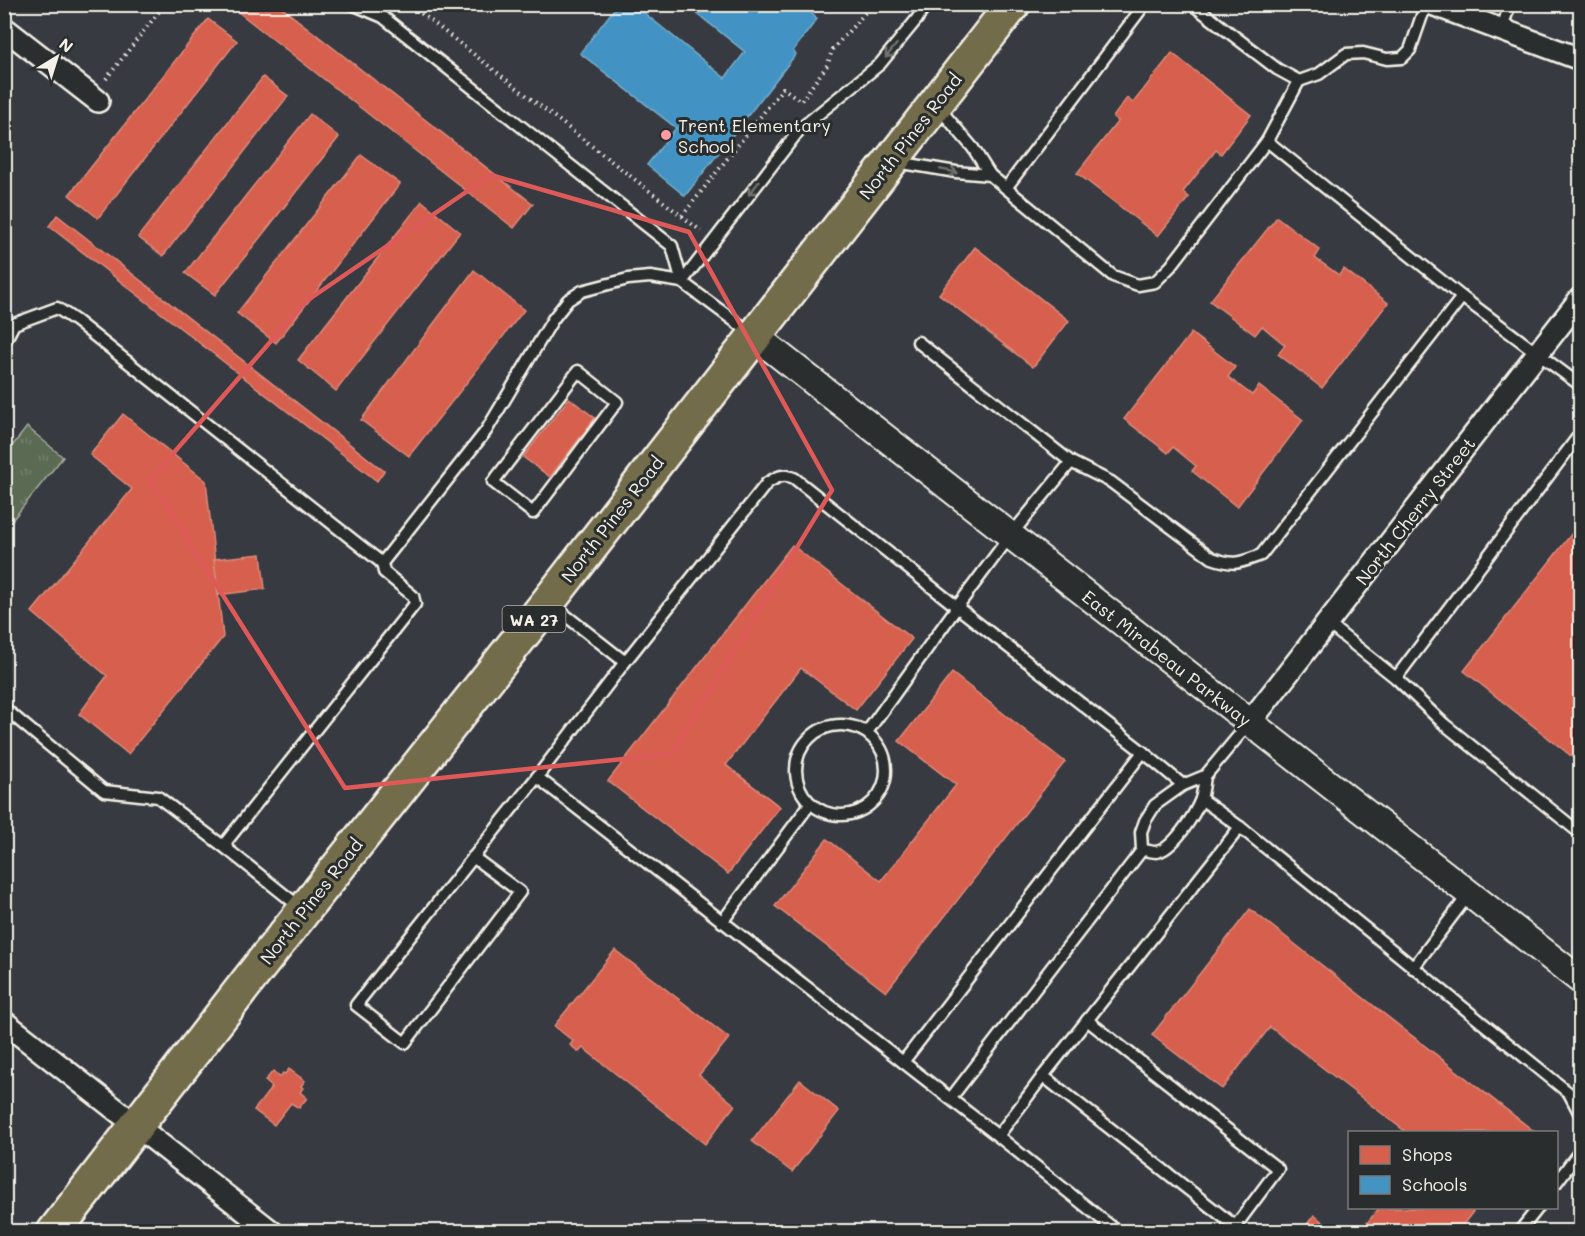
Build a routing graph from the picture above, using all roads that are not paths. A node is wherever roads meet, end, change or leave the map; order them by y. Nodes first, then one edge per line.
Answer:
1 (352, 4) edge
2 (378, 4) edge
3 (926, 4) edge
4 (1013, 4) edge
5 (1145, 4) edge
6 (1192, 4) edge
7 (1426, 4) edge
8 (1432, 4) edge
9 (1510, 4) edge
10 (383, 17) junction
11 (4, 28) edge
12 (1501, 30) junction
13 (1581, 59) edge
14 (1299, 81) junction
15 (95, 99) road end
16 (936, 104) junction
17 (1267, 141) junction
18 (891, 161) junction
19 (990, 175) junction
20 (1006, 188) junction
21 (682, 282) junction
22 (1462, 297) junction
23 (1581, 299) edge
24 (755, 336) junction
25 (918, 342) dead end
26 (4, 343) edge
27 (1538, 354) junction
28 (1581, 385) edge
29 (1581, 434) edge
30 (1071, 462) junction
31 (493, 482) joint
32 (1010, 536) junction
33 (382, 563) junction
34 (548, 602) junction
35 (957, 606) junction
36 (1327, 623) junction
37 (625, 662) junction
38 (1396, 678) junction
39 (4, 708) edge
40 (1250, 722) junction
41 (867, 732) junction
42 (1143, 752) junction
43 (1205, 776) junction
44 (537, 777) junction
45 (1183, 785) junction
46 (1201, 799) junction
47 (810, 804) junction
48 (1240, 827) junction
49 (1581, 833) edge
50 (227, 849) junction
51 (1142, 850) junction
52 (473, 857) junction
53 (1470, 894) junction
54 (304, 910) junction
55 (722, 922) junction
56 (1413, 968) junction
57 (1581, 980) edge
58 (1088, 1020) junction
59 (4, 1022) edge
60 (903, 1062) junction
61 (1043, 1076) junction
62 (951, 1098) junction
63 (1581, 1114) edge
64 (136, 1125) junction
65 (998, 1136) junction
66 (1581, 1151) edge
67 (1558, 1182) edge
68 (1537, 1209) edge
69 (1233, 1229) edge
70 (54, 1232) edge
71 (272, 1232) edge
72 (1118, 1232) edge
73 (1519, 1232) edge

1 - 10 lane
2 - 10 lane
3 -> 21 lane
4 - 16 main road, North Pines Road / WA 27
5 - 20 lane
6 - 14 lane
7 - 14 lane
8 - 12 street
9 - 12 lane
10 - 21 lane
11 - 15 street
12 - 13 street
14 - 17 lane
16 - 18 main road, North Pines Road / WA 27
16 - 19 lane
17 - 20 lane
17 - 22 lane
18 -> 19 lane
18 - 24 main road, North Pines Road / WA 27
19 - 20 lane
21 - 24 lane
21 - 33 lane
22 - 27 lane
22 - 30 lane
23 - 27 street, North Cherry Street
24 - 32 street, East Mirabeau Parkway
24 - 34 main road, North Pines Road / WA 27
25 - 30 lane
26 - 33 lane
27 - 28 lane
27 - 36 street, North Cherry Street
29 - 38 lane
30 - 32 lane
31 - 31 lane
32 - 35 lane
32 - 40 street, East Mirabeau Parkway
33 - 50 lane
34 - 37 lane
34 - 54 main road, North Pines Road / WA 27
35 - 37 lane
35 - 41 lane
35 - 42 lane
36 - 38 lane
36 - 40 street, North Cherry Street
37 - 44 lane
38 - 49 lane
39 - 50 lane
40 - 43 lane
40 - 53 street, East Mirabeau Parkway
41 - 47 lane
41 - 47 lane
42 - 45 lane
42 - 60 lane
43 - 45 lane
43 - 46 lane
44 - 52 lane
44 - 55 lane
45 - 51 lane
46 - 48 lane
46 - 51 lane
47 - 55 lane
48 - 56 lane
48 - 58 lane
50 - 54 lane
51 - 62 lane
52 - 52 lane
53 - 56 lane
53 - 57 street, East Mirabeau Parkway
54 - 64 main road, North Pines Road / WA 27
55 - 60 lane
56 - 63 lane
58 - 61 lane
58 - 69 lane
59 - 64 street
60 - 62 lane
61 - 65 lane
61 - 69 lane
62 - 65 lane
64 - 70 main road, North Pines Road / WA 27
64 - 71 street
65 - 72 lane
66 - 67 lane
68 - 73 lane

